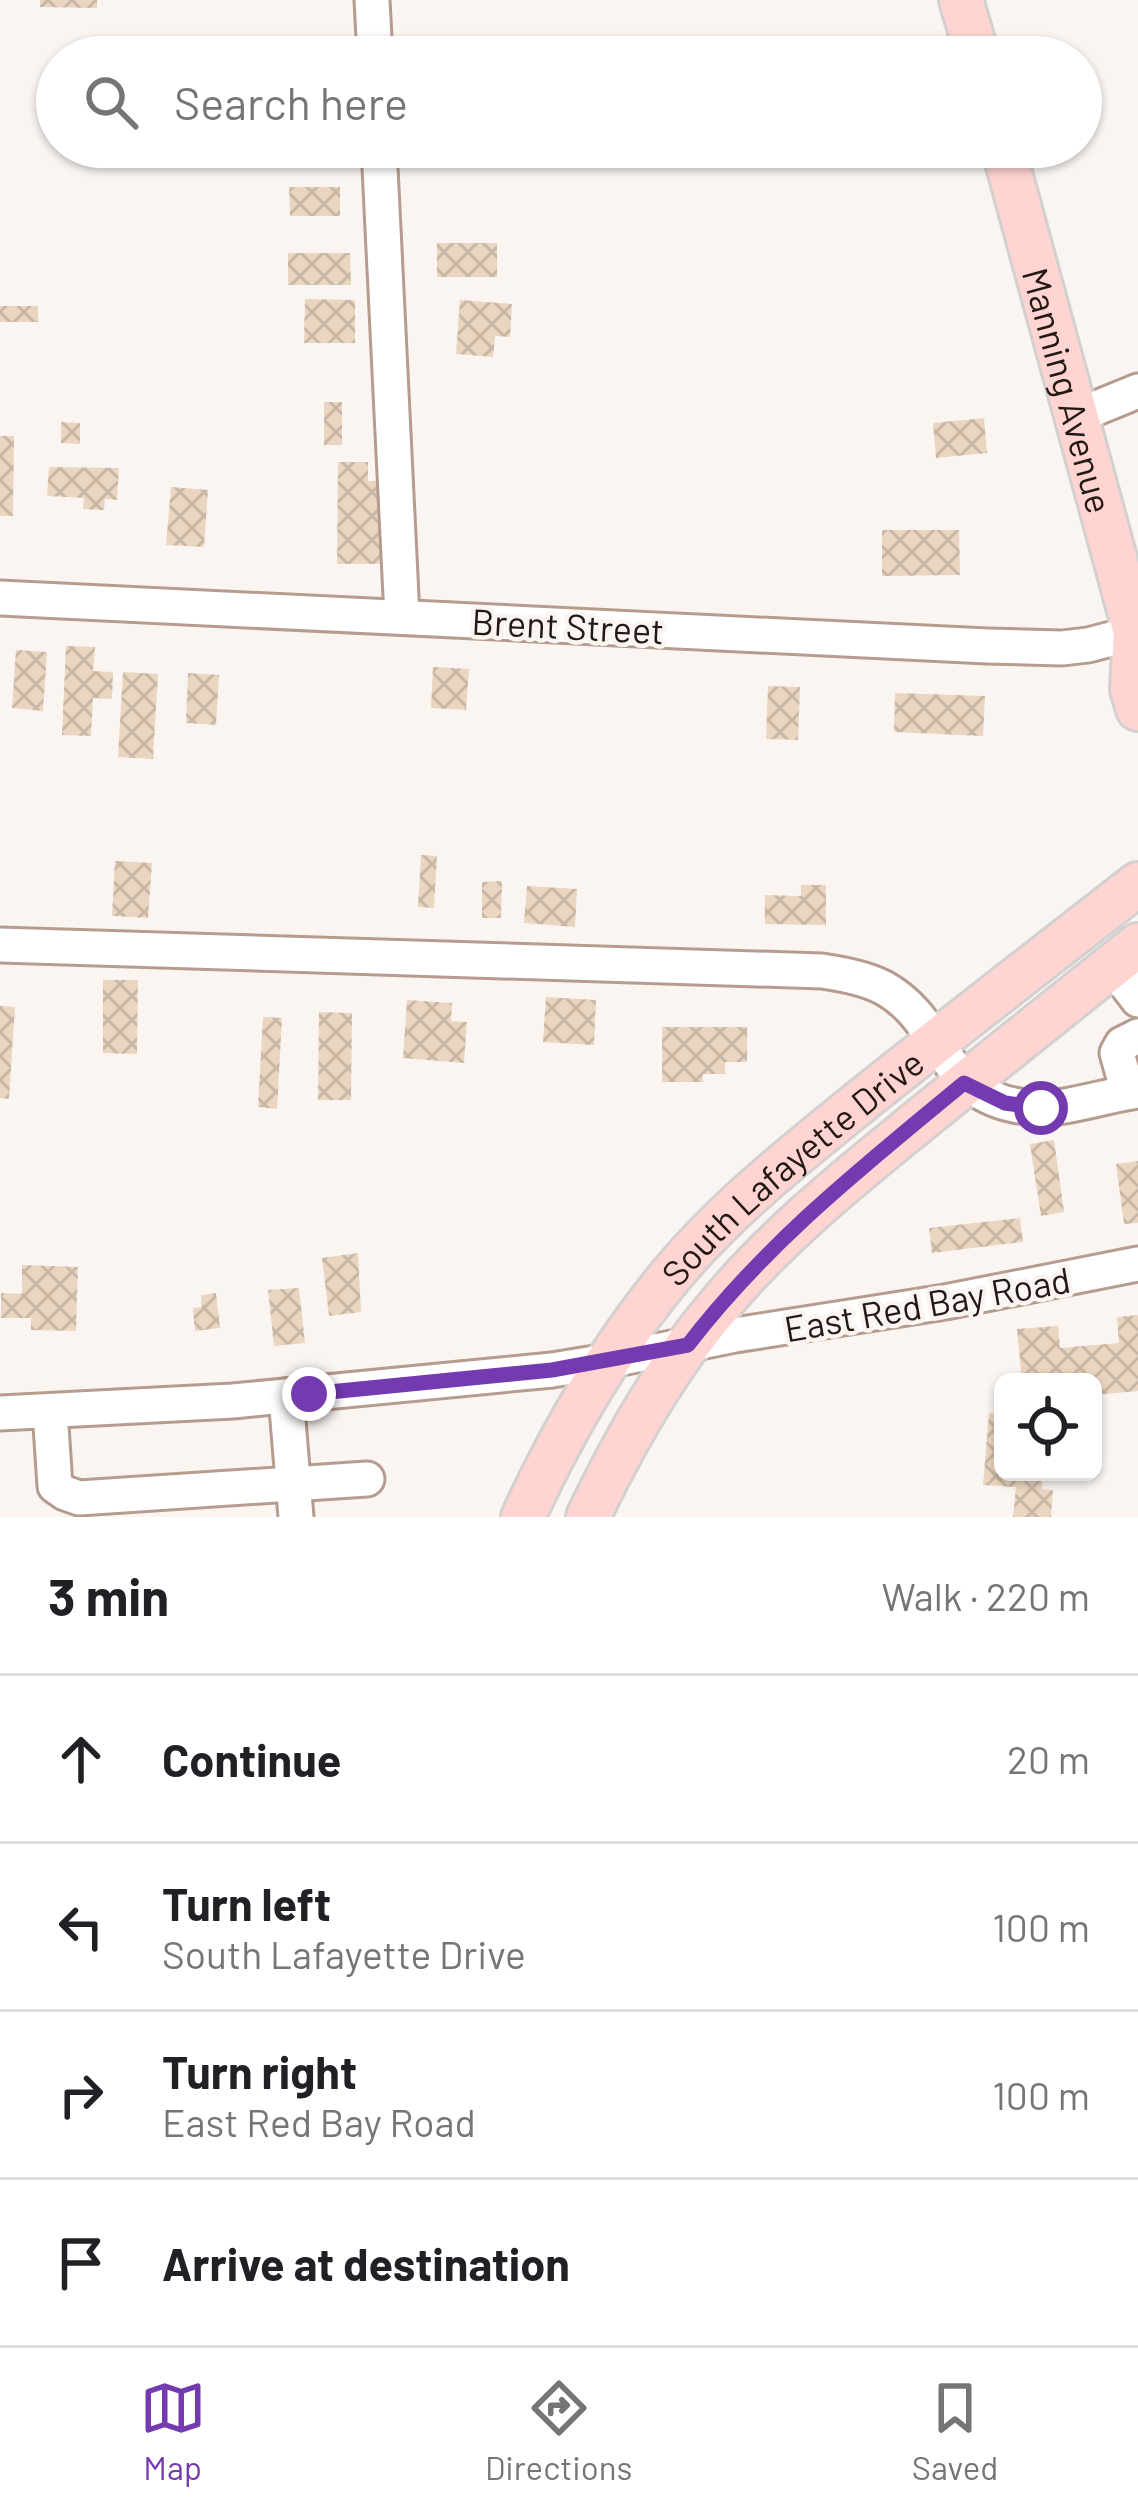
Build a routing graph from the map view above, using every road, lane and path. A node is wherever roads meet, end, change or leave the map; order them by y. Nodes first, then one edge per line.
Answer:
1 (372, 0) edge
2 (962, 0) edge
3 (374, 36) edge
4 (971, 36) edge
5 (380, 168) edge
6 (1009, 168) edge
7 (1138, 392) edge
8 (1077, 416) junction
9 (0, 598) edge
10 (402, 617) junction
11 (1137, 634) edge
12 (1138, 710) edge
13 (1138, 884) edge
14 (0, 945) edge
15 (1125, 956) edge
16 (1138, 1000) edge
17 (1138, 1036) edge
18 (935, 1042) junction
19 (1131, 1079) edge
20 (964, 1083) junction
21 (1138, 1264) edge
22 (688, 1345) junction
23 (608, 1361) junction
24 (286, 1396) junction
25 (50, 1411) junction
26 (0, 1413) edge
27 (367, 1479) dead end
28 (295, 1501) edge
29 (524, 1517) edge
30 (588, 1517) edge

1 - 3 street
2 - 4 main road
5 - 10 street
6 - 8 main road, Manning Avenue
7 - 8 street
8 - 11 main road, Manning Avenue
9 - 10 street, Brent Street
10 - 11 street, Brent Street
11 - 12 main road, Manning Avenue
13 - 18 main road, South Lafayette Drive
14 - 18 street
15 - 16 street
15 - 20 main road, South Lafayette Drive
17 - 19 street
18 - 20 street
18 - 23 main road, South Lafayette Drive
19 - 20 street
20 - 22 main road, South Lafayette Drive
21 - 22 street, East Red Bay Road
22 - 23 street, East Red Bay Road
22 - 30 main road, South Lafayette Drive
23 - 24 street, East Red Bay Road
23 - 29 main road, South Lafayette Drive
24 - 25 street, East Red Bay Road
24 - 28 street
25 - 26 street, East Red Bay Road
25 - 28 street
27 - 28 street

